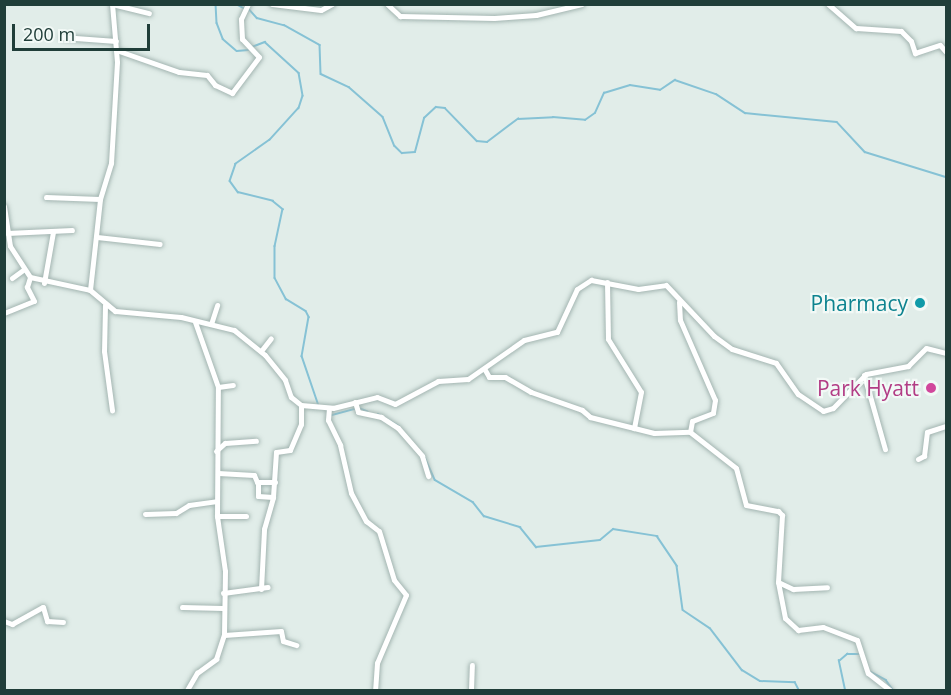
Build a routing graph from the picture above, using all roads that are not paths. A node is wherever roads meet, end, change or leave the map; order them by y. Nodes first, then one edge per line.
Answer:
1 (272, 4) edge
2 (332, 4) edge
3 (387, 4) edge
4 (582, 4) edge
5 (828, 4) edge
6 (248, 6) edge
7 (149, 13) dead end
8 (62, 37) dead end
9 (116, 41) junction
10 (116, 50) junction
11 (946, 52) edge
12 (46, 197) dead end
13 (100, 199) junction
14 (4, 206) edge
15 (72, 230) dead end
16 (53, 232) junction
17 (7, 233) junction
18 (97, 237) junction
19 (160, 244) dead end
20 (23, 270) junction
21 (30, 277) junction
22 (12, 278) dead end
23 (607, 282) junction
24 (44, 283) junction
25 (90, 291) junction
26 (679, 302) junction
27 (105, 305) junction
28 (217, 306) dead end
29 (4, 313) edge
30 (195, 322) junction
31 (211, 324) junction
32 (271, 338) dead end
33 (261, 351) junction
34 (946, 353) edge
35 (485, 370) junction
36 (864, 375) junction
37 (233, 385) dead end
38 (218, 387) junction
39 (301, 405) junction
40 (355, 406) junction
41 (329, 409) junction
42 (112, 410) dead end
43 (946, 426) edge
44 (634, 428) junction
45 (690, 432) junction
46 (256, 441) dead end
47 (885, 449) dead end
48 (216, 451) junction
49 (918, 459) dead end
50 (218, 474) junction
51 (428, 476) dead end
52 (258, 482) junction
53 (275, 482) junction
54 (273, 497) junction
55 (217, 501) junction
56 (145, 514) dead end
57 (217, 516) junction
58 (246, 516) dead end
59 (778, 582) junction
60 (268, 587) dead end
61 (827, 587) dead end
62 (261, 589) junction
63 (223, 593) junction
64 (182, 607) dead end
65 (223, 608) junction
66 (4, 621) edge
67 (63, 622) dead end
68 (224, 635) junction
69 (296, 645) dead end
70 (472, 665) dead end
71 (187, 690) edge
72 (375, 690) edge
73 (471, 690) edge
74 (890, 690) edge

1 - 2 street
3 - 4 street
5 - 11 street
6 - 10 street
7 - 9 street
8 - 9 street
9 - 10 street
10 - 13 street
12 - 13 street
13 - 18 street
14 - 17 street
15 - 16 street
16 - 17 street
16 - 24 street
17 - 20 street
18 - 19 street
18 - 25 street
20 - 21 street
20 - 22 street
21 - 24 street
21 - 29 street
23 - 26 street
23 - 35 street
23 - 44 street
24 - 25 street
25 - 27 street
26 - 36 street
26 - 45 street
27 - 30 street
27 - 42 street
28 - 31 street
30 - 31 street
30 - 38 street
31 - 33 street
32 - 33 street
33 - 39 street
34 - 36 street
35 - 40 street
35 - 44 street
36 - 47 street
37 - 38 street
38 - 48 street
39 - 41 street
39 - 53 street
40 - 41 street
40 - 51 street
41 - 72 street
43 - 49 street
44 - 45 street
45 - 59 street
46 - 48 street
48 - 50 street
50 - 52 street
50 - 55 street
52 - 53 street
52 - 54 street
53 - 54 street
54 - 62 street
55 - 56 street
55 - 57 street
57 - 58 street
57 - 63 street
59 - 61 street
59 - 74 street
60 - 62 street
62 - 63 street
63 - 65 street
64 - 65 street
65 - 68 street
66 - 67 street
68 - 69 street
68 - 71 street
70 - 73 street

